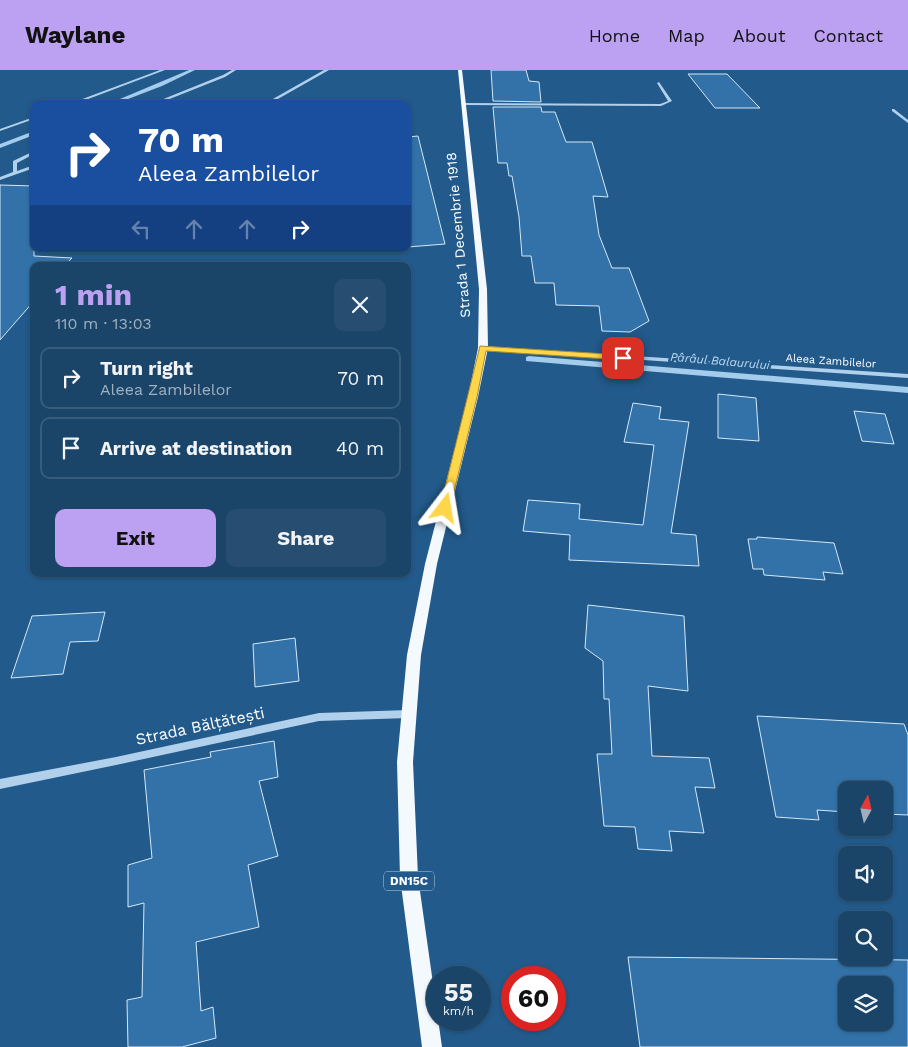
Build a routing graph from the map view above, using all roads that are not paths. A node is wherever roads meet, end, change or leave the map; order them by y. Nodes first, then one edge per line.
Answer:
1 (163, 70) edge
2 (234, 70) edge
3 (327, 70) edge
4 (460, 70) edge
5 (659, 83) dead end
6 (82, 100) edge
7 (163, 100) edge
8 (273, 100) edge
9 (462, 104) junction
10 (893, 110) dead end
11 (30, 119) edge
12 (908, 122) edge
13 (0, 130) edge
14 (30, 154) edge
15 (30, 167) edge
16 (15, 172) junction
17 (0, 179) edge
18 (482, 348) junction
19 (908, 376) edge
20 (408, 714) junction
21 (0, 784) edge
22 (432, 1047) edge

1 - 6 street
2 - 7 street
3 - 8 street
4 - 9 main road, Strada 1 Decembrie 1918 / DN15C
5 - 9 street
9 - 18 main road, Strada 1 Decembrie 1918 / DN15C
10 - 12 street
11 - 13 street
14 - 16 street
15 - 16 street
16 - 17 street
18 - 19 street, Aleea Zambilelor
18 - 20 main road, Strada 1 Decembrie 1918 / DN15C
20 - 21 street, Strada Bălțătești
20 - 22 main road, Strada 1 Decembrie 1918 / DN15C

